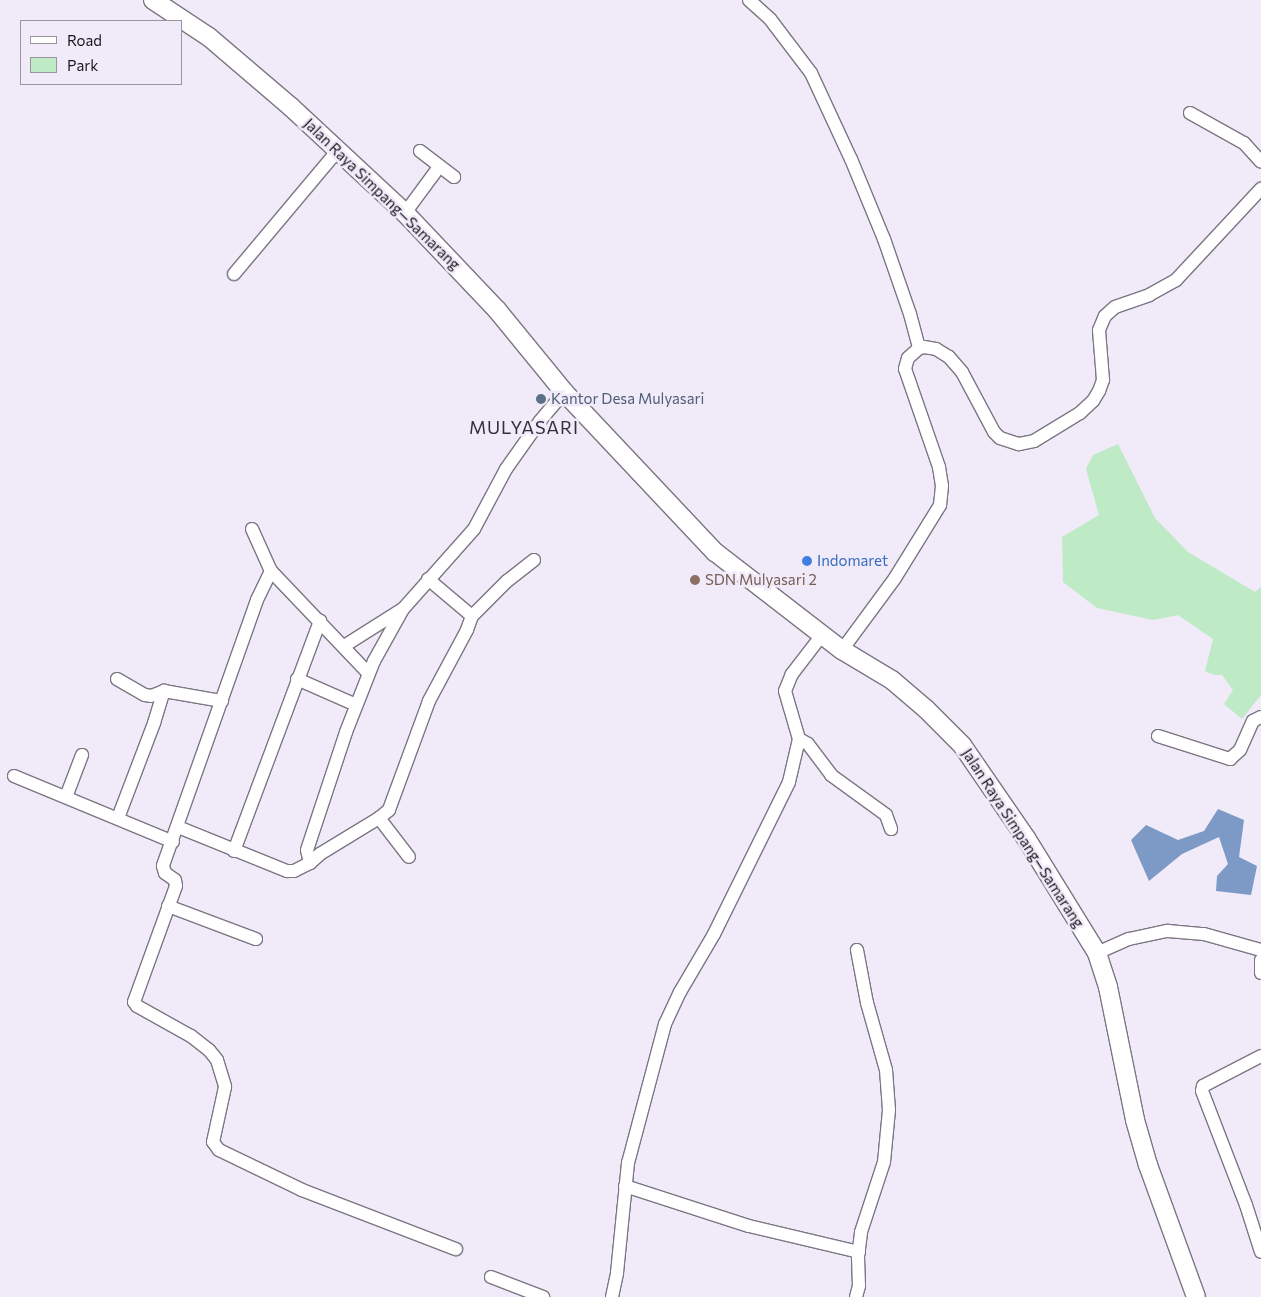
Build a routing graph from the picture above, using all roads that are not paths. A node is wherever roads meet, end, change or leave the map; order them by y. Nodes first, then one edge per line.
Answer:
1 (153, 0) edge
2 (749, 0) edge
3 (1190, 113) dead end
4 (338, 150) junction
5 (420, 151) dead end
6 (1261, 162) edge
7 (439, 167) junction
8 (454, 178) dead end
9 (1261, 190) edge
10 (405, 213) junction
11 (234, 274) dead end
12 (919, 348) junction
13 (564, 392) junction
14 (252, 529) dead end
15 (534, 560) dead end
16 (271, 571) junction
17 (428, 578) junction
18 (403, 609) junction
19 (472, 616) junction
20 (320, 621) junction
21 (822, 635) junction
22 (344, 646) junction
23 (842, 650) junction
24 (368, 673) junction
25 (117, 680) dead end
26 (297, 680) junction
27 (164, 691) junction
28 (222, 701) junction
29 (356, 705) junction
30 (1261, 717) edge
31 (1158, 736) dead end
32 (799, 739) junction
33 (82, 754) dead end
34 (14, 776) dead end
35 (66, 797) junction
36 (118, 818) junction
37 (379, 818) junction
38 (178, 827) junction
39 (891, 829) dead end
40 (173, 842) junction
41 (234, 851) junction
42 (409, 857) dead end
43 (310, 863) junction
44 (168, 906) junction
45 (256, 938) dead end
46 (857, 950) dead end
47 (1261, 950) edge
48 (1097, 953) junction
49 (1261, 960) edge
50 (1261, 973) edge
51 (1261, 1056) edge
52 (625, 1186) junction
53 (456, 1249) dead end
54 (859, 1252) junction
55 (1261, 1252) edge
56 (491, 1277) dead end
57 (543, 1297) edge
58 (612, 1297) edge
59 (856, 1297) edge
60 (1196, 1297) edge

1 - 4 main road, Jalan Raya Simpang—Samarang
2 - 12 street
3 - 6 street
4 - 10 main road, Jalan Raya Simpang—Samarang
4 - 11 street
5 - 7 street
7 - 8 street
7 - 10 street
9 - 12 street
10 - 13 main road, Jalan Raya Simpang—Samarang
12 - 23 street
13 - 17 street
13 - 21 main road, Jalan Raya Simpang—Samarang
14 - 16 street
15 - 19 street
16 - 20 street
16 - 28 street
17 - 18 street
17 - 19 street
18 - 22 street
18 - 24 street
19 - 37 street
20 - 22 street
20 - 26 street
21 - 23 main road, Jalan Raya Simpang—Samarang
21 - 32 street
22 - 24 street
23 - 48 main road, Jalan Raya Simpang—Samarang
24 - 29 street
25 - 27 street
26 - 29 street
26 - 41 street
27 - 28 street
27 - 36 street
28 - 38 street
29 - 43 street
30 - 31 street
32 - 39 street
32 - 52 street
33 - 35 street
34 - 35 street
35 - 36 street
36 - 40 street
37 - 42 street
37 - 43 street
38 - 40 street
38 - 41 street
40 - 44 street
41 - 43 street
44 - 45 street
44 - 53 street
46 - 54 street
47 - 48 street
48 - 60 main road, Jalan Raya Simpang—Samarang
49 - 50 street
51 - 55 street
52 - 54 street
52 - 58 street
54 - 59 street
56 - 57 street

